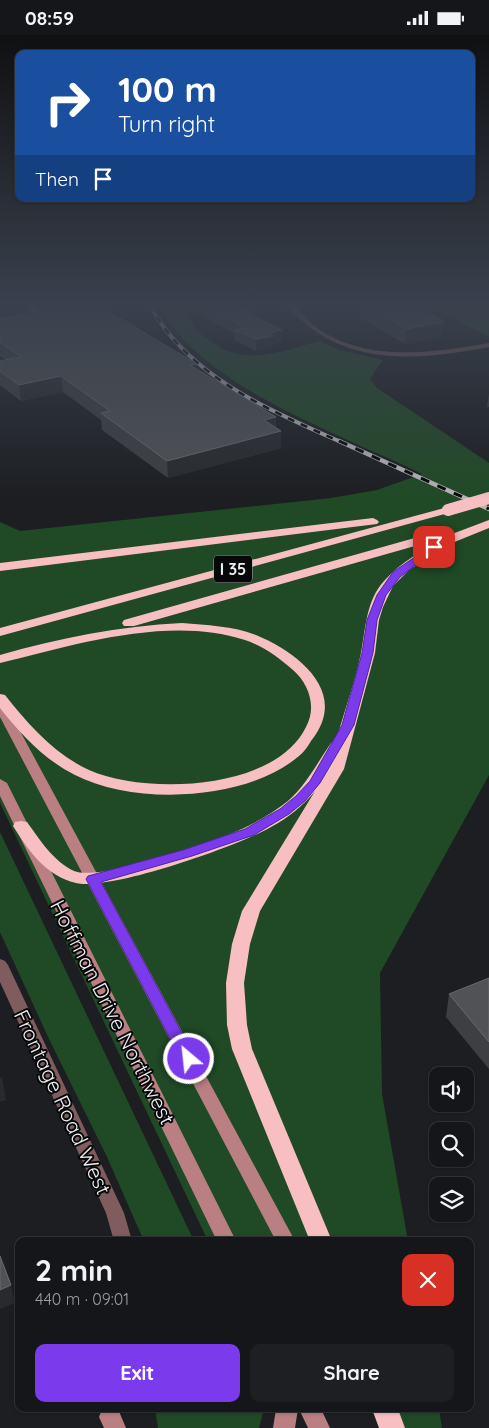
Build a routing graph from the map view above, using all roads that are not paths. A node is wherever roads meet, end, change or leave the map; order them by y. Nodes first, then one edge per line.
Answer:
1 (489, 499) edge
2 (448, 510) junction
3 (481, 525) edge
4 (96, 556) junction
5 (0, 567) edge
6 (0, 572) edge
7 (0, 632) edge
8 (45, 647) junction
9 (0, 659) edge
10 (0, 698) edge
11 (0, 705) edge
12 (348, 725) junction
13 (0, 783) edge
14 (21, 826) junction
15 (92, 879) junction
16 (0, 965) edge
17 (122, 1237) edge
18 (225, 1237) edge
19 (284, 1237) edge
20 (319, 1237) edge
21 (287, 1412) edge
22 (311, 1412) edge
23 (376, 1412) edge
24 (386, 1412) edge
25 (284, 1428) edge
26 (319, 1428) edge
27 (384, 1428) edge
28 (392, 1428) edge

1 - 2 highway, I 35, bridge
2 - 4 highway
2 - 7 highway, I 35
3 - 8 highway, I 35
3 - 12 highway
4 - 5 highway
4 - 6 highway
8 - 9 highway, I 35
8 - 10 highway
11 - 15 main road
12 - 15 highway
12 - 20 highway
13 - 14 main road, Hoffman Drive Northwest
14 - 15 highway
14 - 18 main road, Hoffman Drive Northwest
15 - 19 main road
16 - 17 street, Frontage Road West
21 - 25 main road
22 - 26 main road
23 - 27 main road
24 - 28 highway

